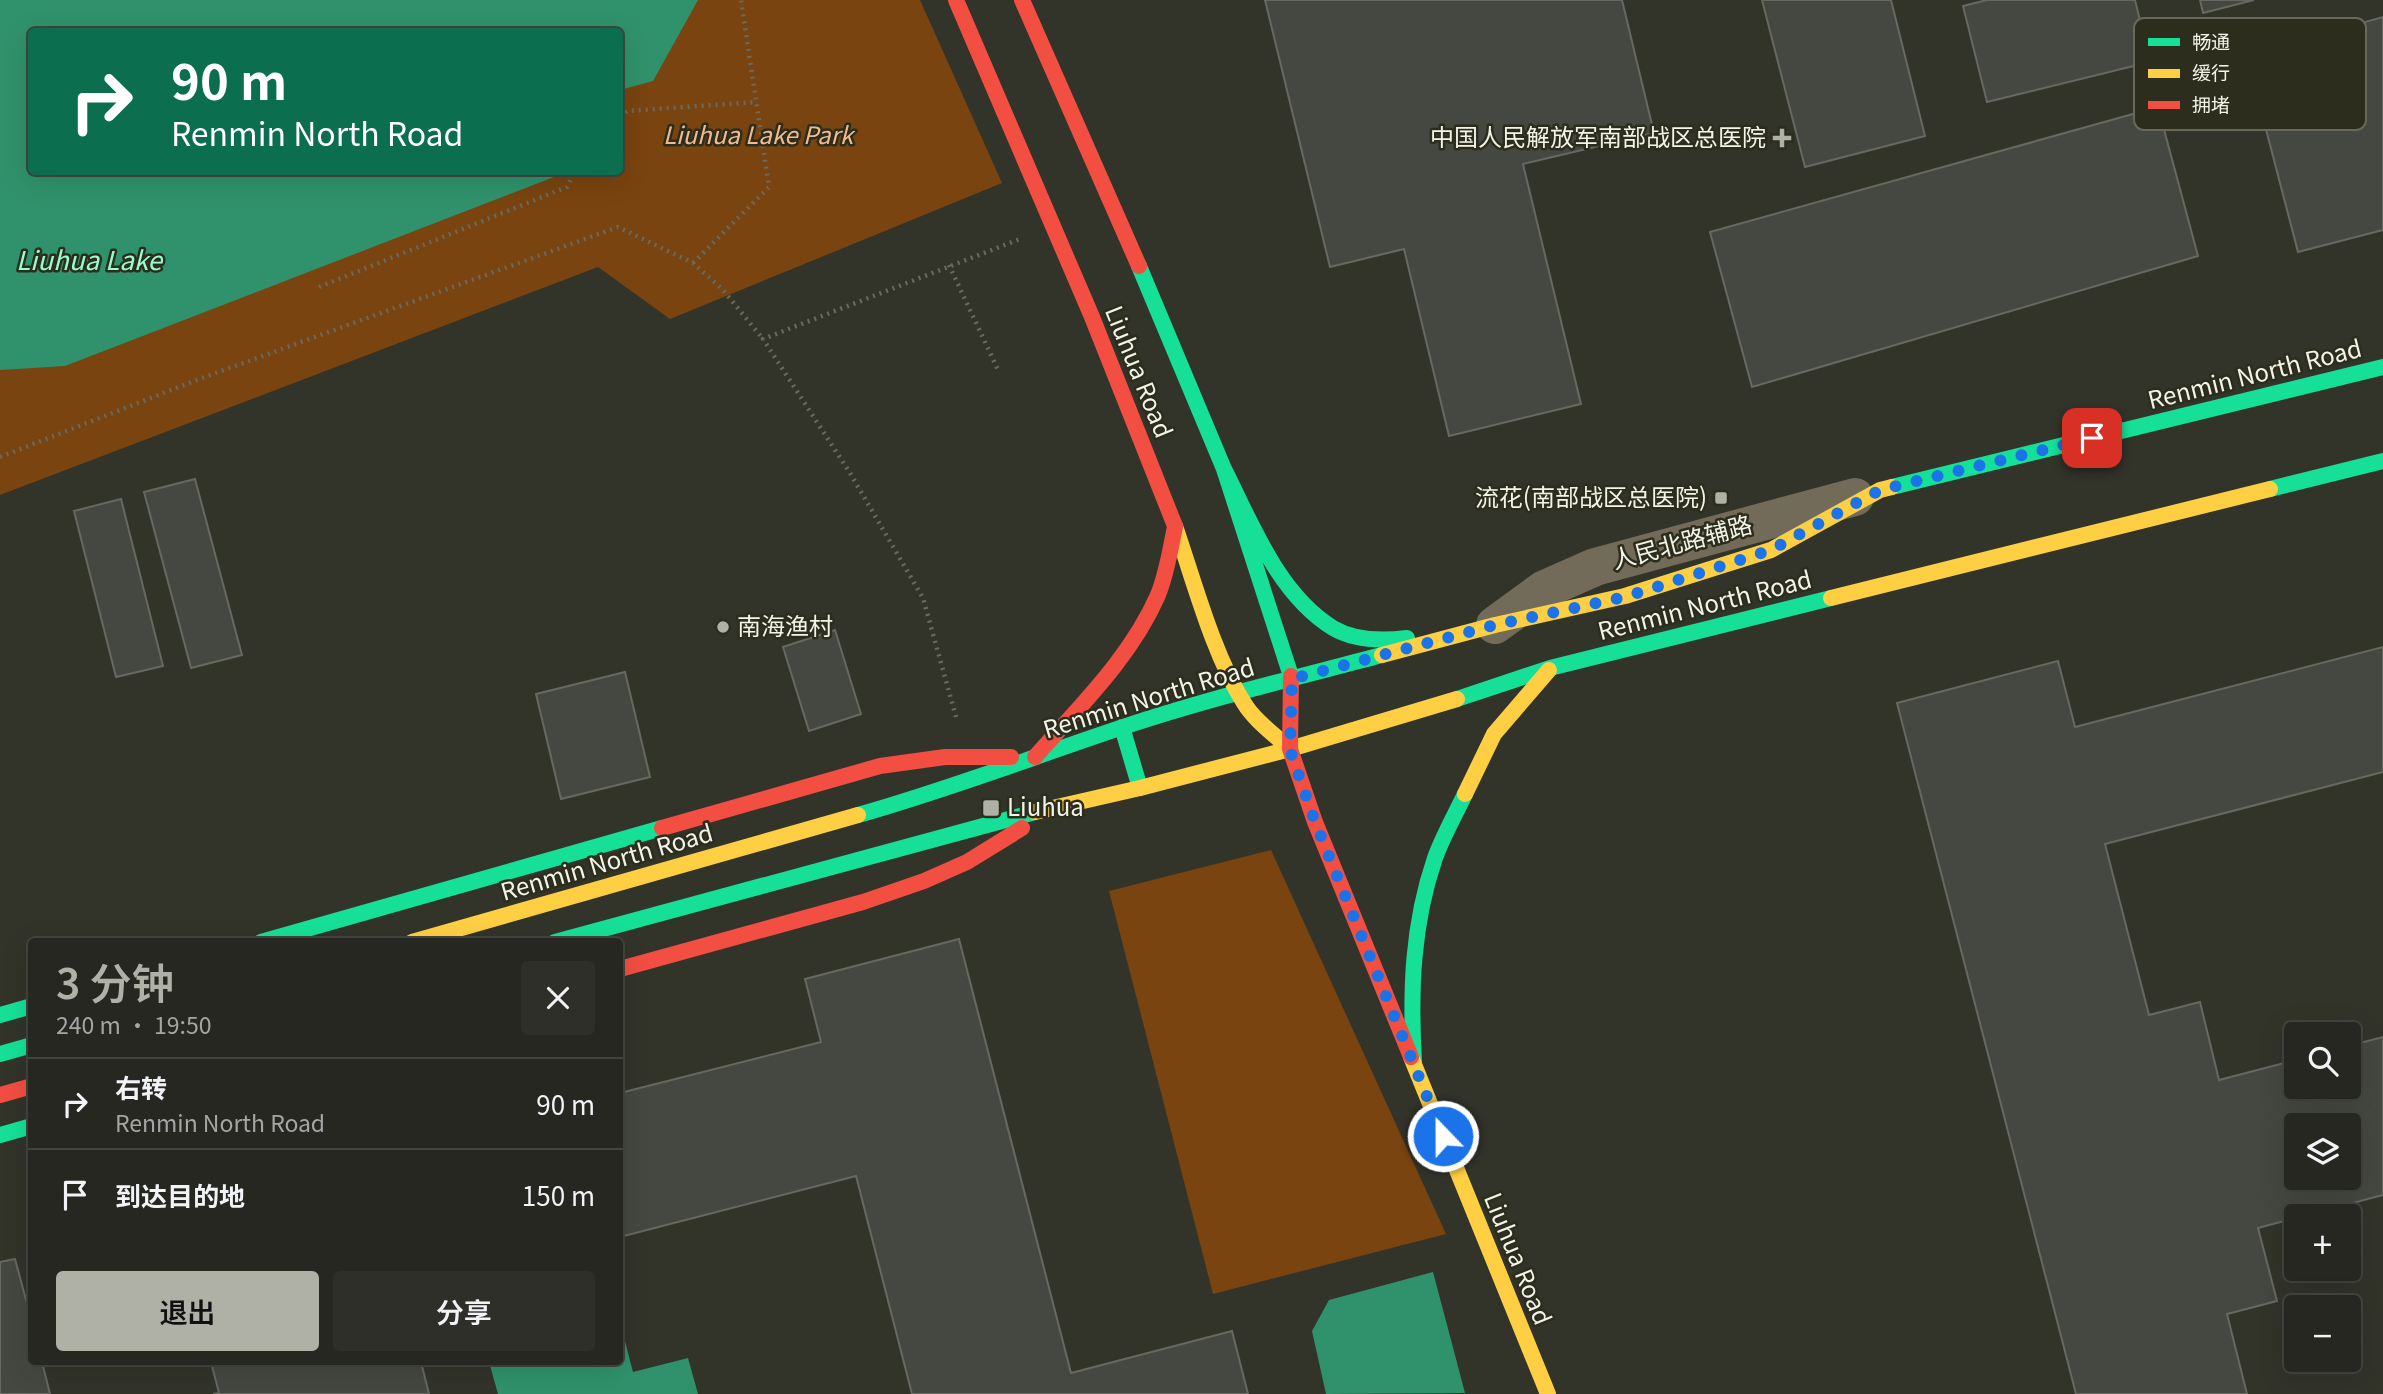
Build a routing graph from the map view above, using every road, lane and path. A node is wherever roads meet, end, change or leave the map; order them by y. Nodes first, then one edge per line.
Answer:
1 (741, 0) edge
2 (956, 0) edge
3 (1022, 0) edge
4 (757, 102) junction
5 (623, 114) edge
6 (573, 175) edge
7 (1054, 227) junction
8 (693, 263) junction
9 (949, 265) junction
10 (319, 287) dead end
11 (763, 339) junction
12 (2383, 367) edge
13 (999, 372) dead end
14 (0, 457) edge
15 (2383, 461) edge
16 (1224, 469) junction
17 (1880, 490) joint
18 (1175, 527) junction
19 (1495, 625) junction
20 (1550, 668) junction
21 (1292, 679) junction
22 (1238, 694) junction
23 (957, 721) dead end
24 (1122, 727) junction
25 (1290, 750) junction
26 (1034, 758) junction
27 (1140, 788) junction
28 (1053, 808) junction
29 (691, 842) junction
30 (278, 938) edge
31 (423, 938) edge
32 (570, 938) edge
33 (623, 968) edge
34 (28, 1007) edge
35 (0, 1015) edge
36 (28, 1046) edge
37 (0, 1054) edge
38 (1414, 1062) junction
39 (28, 1087) edge
40 (0, 1095) edge
41 (28, 1127) edge
42 (0, 1135) edge
43 (1548, 1394) edge

1 - 4 path
2 - 7 main road, Liuhua Road
3 - 16 main road, Liuhua Road
4 - 5 path
4 - 8 path
6 - 10 path
7 - 9 path
7 - 18 main road, Liuhua Road
8 - 11 path
8 - 14 path
9 - 11 path
9 - 13 path
11 - 23 path
12 - 17 main road, Renmin North Road
15 - 20 main road, Renmin North Road
16 - 19 main road
16 - 21 main road, Liuhua Road
17 - 19 street, 人民北路辅路
18 - 22 main road, Liuhua Road
18 - 26 main road
19 - 21 main road, Renmin North Road
20 - 25 main road, Renmin North Road
20 - 38 main road
21 - 22 main road, Renmin North Road
21 - 25 main road, Liuhua Road
22 - 24 main road, Renmin North Road
22 - 25 main road, Liuhua Road
24 - 26 main road, Renmin North Road
24 - 27 main road
25 - 27 main road, Renmin North Road
25 - 38 main road, Liuhua Road
26 - 29 main road, Renmin North Road
26 - 29 main road
27 - 28 main road, Renmin North Road
28 - 32 main road, Renmin North Road
28 - 33 main road
29 - 30 main road
29 - 31 main road, Renmin North Road
34 - 35 main road
36 - 37 main road
38 - 43 main road, Liuhua Road
39 - 40 main road
41 - 42 main road

